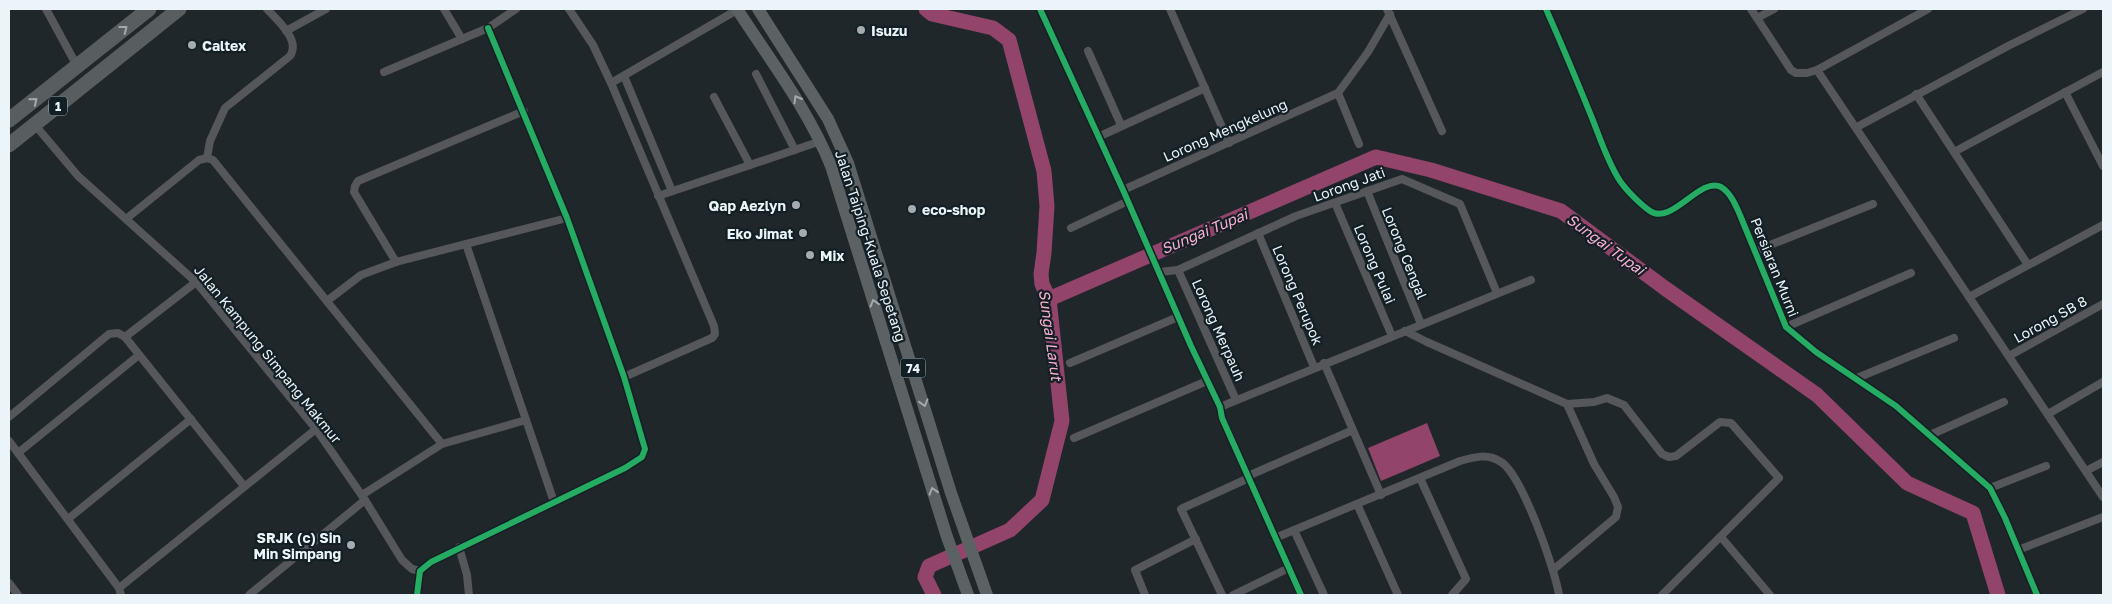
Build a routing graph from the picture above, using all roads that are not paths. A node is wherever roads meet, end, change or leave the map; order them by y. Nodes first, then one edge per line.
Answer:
1 (46, 9) edge
2 (149, 9) edge
3 (179, 9) edge
4 (267, 9) edge
5 (326, 9) edge
6 (444, 9) edge
7 (516, 9) edge
8 (569, 9) edge
9 (737, 9) edge
10 (758, 9) edge
11 (1040, 9) edge
12 (1170, 9) edge
13 (1546, 9) edge
14 (1751, 9) edge
15 (1774, 9) edge
16 (1928, 9) edge
17 (2083, 9) edge
18 (1389, 11) edge
19 (1757, 18) junction
20 (488, 28) junction
21 (286, 31) junction
22 (462, 39) junction
23 (97, 50) junction
24 (1088, 51) dead end
25 (77, 66) junction
26 (107, 67) junction
27 (1816, 70) junction
28 (384, 72) dead end
29 (2103, 72) edge
30 (756, 74) dead end
31 (624, 76) junction
32 (58, 81) junction
33 (611, 83) junction
34 (1205, 88) junction
35 (2065, 92) junction
36 (1338, 93) junction
37 (1916, 94) junction
38 (72, 95) junction
39 (714, 97) dead end
40 (524, 111) junction
41 (9, 120) edge
42 (35, 125) junction
43 (1122, 125) junction
44 (1856, 127) junction
45 (1442, 131) dead end
46 (1098, 137) junction
47 (821, 141) junction
48 (1229, 143) junction
49 (1359, 144) dead end
50 (9, 145) edge
51 (795, 150) junction
52 (1954, 152) junction
53 (207, 158) junction
54 (750, 165) junction
55 (2103, 166) edge
56 (1123, 190) junction
57 (672, 191) junction
58 (1367, 191) junction
59 (658, 196) junction
60 (1128, 202) junction
61 (1335, 203) junction
62 (1873, 204) dead end
63 (567, 218) junction
64 (126, 219) junction
65 (2103, 225) edge
66 (1071, 228) dead end
67 (1258, 234) junction
68 (466, 244) junction
69 (1755, 251) junction
70 (396, 262) junction
71 (2028, 265) junction
72 (1178, 270) junction
73 (1159, 272) junction
74 (1911, 273) dead end
75 (1531, 280) dead end
76 (196, 282) junction
77 (1497, 294) junction
78 (1969, 297) junction
79 (327, 301) junction
80 (2103, 304) edge
81 (1178, 317) junction
82 (1421, 324) junction
83 (1786, 326) junction
84 (1405, 330) junction
85 (1392, 336) junction
86 (125, 337) junction
87 (1954, 338) dead end
88 (139, 355) junction
89 (2009, 356) junction
90 (1070, 363) dead end
91 (1324, 363) junction
92 (1314, 367) junction
93 (624, 376) junction
94 (1857, 378) junction
95 (1207, 381) junction
96 (2103, 382) edge
97 (1236, 400) junction
98 (2004, 402) dead end
99 (1567, 404) junction
100 (1220, 407) junction
101 (2048, 414) junction
102 (9, 417) edge
103 (191, 419) junction
104 (526, 420) junction
105 (316, 429) junction
106 (1353, 430) junction
107 (1930, 434) junction
108 (1074, 438) dead end
109 (9, 441) edge
110 (442, 444) junction
111 (18, 453) junction
112 (2103, 462) edge
113 (2046, 466) dead end
114 (2086, 471) junction
115 (1248, 477) junction
116 (1420, 478) junction
117 (244, 486) junction
118 (1990, 488) junction
119 (1381, 494) junction
120 (364, 497) junction
121 (2103, 497) edge
122 (554, 502) junction
123 (1357, 504) junction
124 (2103, 517) edge
125 (68, 519) junction
126 (1294, 530) junction
127 (1721, 537) junction
128 (1275, 538) junction
129 (1196, 539) junction
130 (459, 547) junction
131 (2018, 550) junction
132 (1289, 568) junction
133 (1553, 570) junction
134 (420, 571) junction
135 (9, 583) edge
136 (120, 592) edge
137 (18, 595) edge
138 (249, 595) edge
139 (417, 595) edge
140 (469, 595) edge
141 (968, 595) edge
142 (987, 595) edge
143 (1145, 595) edge
144 (1222, 595) edge
145 (1233, 595) edge
146 (1301, 595) edge
147 (1324, 595) edge
148 (1398, 595) edge
149 (1452, 595) edge
150 (1559, 595) edge
151 (1662, 595) edge
152 (1770, 595) edge
153 (2037, 595) edge

1 - 25 street
23 -> 2 highway, 1
3 - 26 highway, 1
4 - 21 street
5 - 21 street
6 - 22 street
7 - 20 street
8 - 33 street
9 - 31 street
47 -> 9 main road, Jalan Taiping-Kuala Sepetang / 74
10 -> 142 main road, Jalan Taiping-Kuala Sepetang / 74
11 - 46 street
12 - 34 street
13 - 69 street, Persiaran Murni
14 - 19 street
15 - 19 street
16 - 27 street
17 - 37 street
18 - 36 street
18 - 45 street
19 - 27 street
20 - 22 street
20 - 40 street
21 - 53 street
22 - 28 street
23 - 25 highway, 1
23 - 26 highway
24 - 43 street
25 - 32 highway, 1
26 - 38 highway, 1
27 - 44 street
29 - 35 street
30 - 51 street
31 - 33 street
31 - 57 street
32 - 38 highway
41 -> 32 highway, 1
33 - 59 street
34 - 43 street
34 - 48 street
35 - 52 street
35 - 55 street
36 - 48 street, Lorong Mengkelung
36 - 49 street
37 - 44 street
37 - 52 street
38 - 42 highway, 1
39 - 54 street
40 - 63 street
40 - 70 street
42 - 50 highway, 1
42 - 64 street, Jalan Kampung Simpang Makmur
43 - 46 street
44 - 78 street
46 - 56 street
47 - 51 street
141 -> 47 main road, Jalan Taiping-Kuala Sepetang / 74
48 - 56 street, Lorong Mengkelung
51 - 54 street
52 - 71 street
53 - 64 street
53 - 79 street
54 - 57 street
56 - 60 street
57 - 59 street
58 - 61 street, Lorong Jati
58 - 77 street, Lorong Jati
58 - 82 street, Lorong Cengal
59 - 93 street
60 - 66 street
60 - 73 street
61 - 67 street, Lorong Jati
61 - 85 street, Lorong Pulai
62 - 69 street
63 - 68 street
63 - 93 street
64 - 76 street, Jalan Kampung Simpang Makmur
65 - 71 street
67 - 72 street, Lorong Jati
67 - 92 street, Lorong Perupok
68 - 70 street
68 - 104 street
69 - 83 street, Persiaran Murni
70 - 79 street
71 - 78 street
72 - 73 street, Lorong Jati
72 - 97 street, Lorong Merpauh
73 - 81 street
74 - 83 street
75 - 77 street
76 - 86 street
76 - 105 street, Jalan Kampung Simpang Makmur
77 - 82 street
78 - 89 street
79 - 110 street
80 - 89 street, Lorong SB 8
81 - 90 street
81 - 95 street
82 - 84 street
83 - 94 street, Persiaran Murni
84 - 85 street
84 - 99 street
85 - 91 street
86 - 88 street
86 - 102 street
87 - 94 street
88 - 103 street
88 - 111 street
89 - 101 street
91 - 92 street
91 - 106 street
92 - 97 street
93 - 122 street
94 - 107 street, Persiaran Murni
95 - 100 street
95 - 108 street
96 - 101 street
97 - 100 street
98 - 107 street
99 - 127 street
99 - 133 street
100 - 115 street
101 - 114 street
103 - 117 street
103 - 125 street
104 - 110 street
104 - 122 street
105 - 117 street
105 - 120 street, Jalan Kampung Simpang Makmur
106 - 115 street
106 - 119 street
107 - 118 street, Persiaran Murni
109 - 111 street
110 - 120 street
111 - 125 street
112 - 114 street
113 - 118 street
114 - 121 street
115 - 128 street
115 - 129 street
116 - 119 street
116 - 133 street
116 - 149 street
117 - 136 street
118 - 131 street, Persiaran Murni
119 - 123 street
120 - 134 street, Jalan Kampung Simpang Makmur
120 - 138 street
122 - 130 street
123 - 126 street
123 - 148 street
124 - 131 street
125 - 136 street
126 - 128 street
126 - 147 street
127 - 151 street
127 - 152 street
128 - 132 street
129 - 143 street
129 - 144 street
130 - 134 street
130 - 140 street
131 - 153 street, Persiaran Murni
132 - 145 street
132 - 146 street
133 - 150 street
134 - 139 street
135 - 137 street

